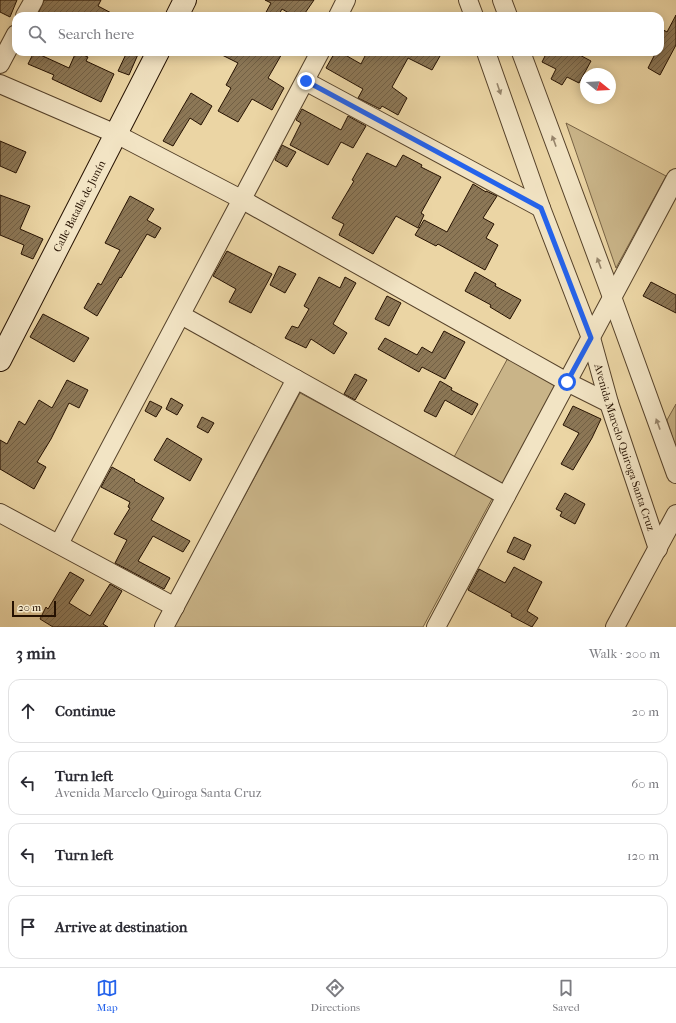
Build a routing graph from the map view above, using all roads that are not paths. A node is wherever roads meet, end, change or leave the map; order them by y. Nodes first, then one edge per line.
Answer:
1 (34, 0) edge
2 (186, 0) edge
3 (346, 0) edge
4 (468, 0) edge
5 (502, 0) edge
6 (27, 12) edge
7 (179, 12) edge
8 (340, 12) edge
9 (472, 12) edge
10 (506, 12) edge
11 (12, 42) edge
12 (156, 56) edge
13 (318, 56) edge
14 (487, 56) edge
15 (522, 56) edge
16 (0, 64) edge
17 (306, 81) junction
18 (0, 84) edge
19 (116, 134) junction
20 (676, 178) edge
21 (241, 199) junction
22 (541, 208) junction
23 (612, 297) junction
24 (181, 315) junction
25 (591, 338) junction
26 (0, 360) edge
27 (296, 379) junction
28 (567, 382) junction
29 (609, 403) junction
30 (676, 474) edge
31 (506, 496) junction
32 (0, 513) edge
33 (676, 514) edge
34 (59, 544) junction
35 (658, 549) junction
36 (175, 607) junction
37 (164, 627) edge
38 (436, 627) edge
39 (615, 627) edge

1 - 6 street
2 - 7 main road
3 - 8 street
4 - 9 street
5 - 10 street
11 - 16 street
12 - 19 main road, Calle Batalla de Junín
13 - 17 street
14 -> 22 street, Avenida Marcelo Quiroga Santa Cruz
23 -> 15 street
17 - 21 street
17 - 22 street
18 - 19 street
19 - 21 street
19 - 26 main road, Calle Batalla de Junín
20 - 23 street
21 - 24 street
21 - 28 street
22 - 25 street, Avenida Marcelo Quiroga Santa Cruz
23 - 25 street
30 -> 23 street
24 - 27 street
24 - 34 street
25 - 28 street
25 - 29 street, Avenida Marcelo Quiroga Santa Cruz
27 - 31 street
27 - 36 street
28 - 29 street
28 - 31 street
29 - 35 street, Avenida Marcelo Quiroga Santa Cruz
31 - 38 street
32 - 34 street
33 - 35 street
34 - 36 street
35 - 39 street
36 - 37 street

